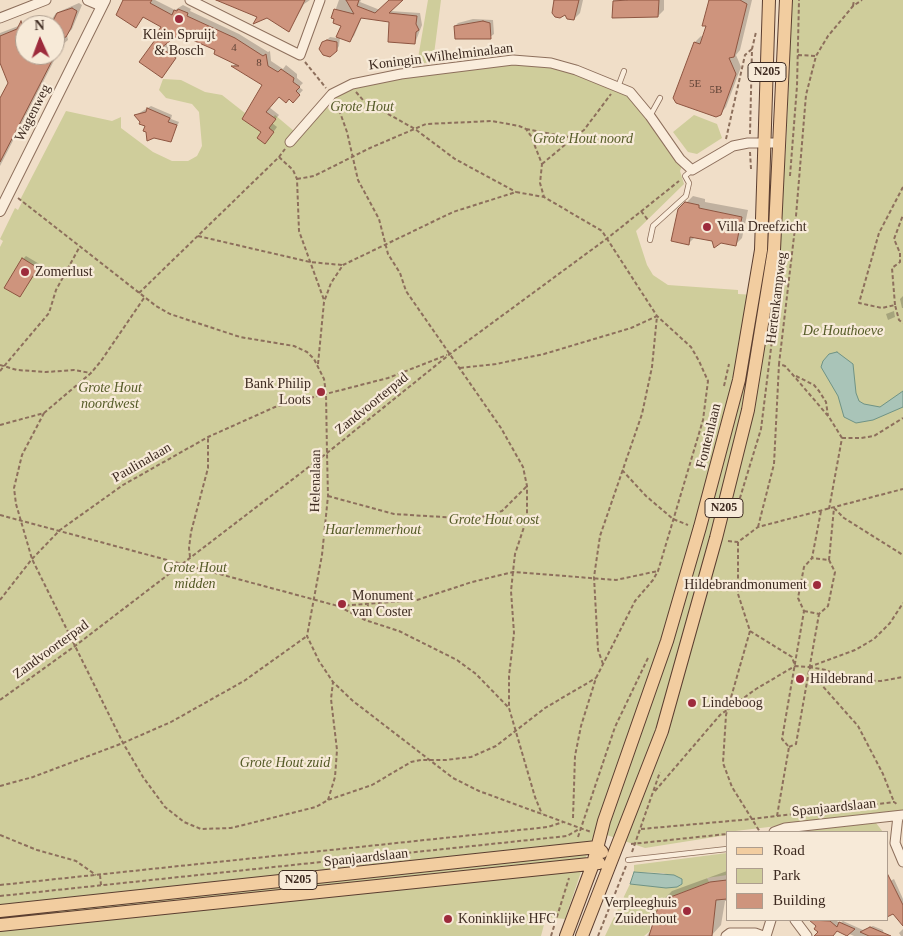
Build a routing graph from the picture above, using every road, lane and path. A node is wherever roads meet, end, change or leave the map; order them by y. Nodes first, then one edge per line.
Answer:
1 (46, 0) edge
2 (88, 0) edge
3 (190, 0) edge
4 (320, 0) edge
5 (769, 0) edge
6 (786, 0) edge
7 (854, 0) edge
8 (862, 0) edge
9 (104, 3) edge
10 (852, 6) junction
11 (0, 18) edge
12 (757, 27) dead end
13 (752, 49) junction
14 (300, 55) junction
15 (798, 55) dead end
16 (816, 56) junction
17 (624, 71) dead end
18 (349, 85) junction
19 (619, 87) junction
20 (332, 94) junction
21 (660, 98) dead end
22 (650, 116) junction
23 (795, 116) dead end
24 (803, 116) junction
25 (415, 129) junction
26 (526, 129) junction
27 (573, 138) junction
28 (290, 142) joint
29 (750, 143) junction
30 (764, 143) junction
31 (779, 143) junction
32 (732, 146) junction
33 (279, 157) junction
34 (352, 158) junction
35 (542, 164) junction
36 (751, 171) dead end
37 (688, 173) junction
38 (297, 179) junction
39 (903, 187) edge
40 (516, 192) junction
41 (544, 197) junction
42 (16, 198) dead end
43 (0, 211) edge
44 (640, 211) junction
45 (903, 215) edge
46 (653, 226) junction
47 (198, 236) junction
48 (608, 237) junction
49 (650, 240) dead end
50 (386, 245) junction
51 (79, 248) junction
52 (310, 262) junction
53 (343, 265) junction
54 (139, 293) junction
55 (144, 297) junction
56 (324, 302) junction
57 (894, 305) junction
58 (657, 316) junction
59 (903, 324) edge
60 (450, 354) junction
61 (730, 361) dead end
62 (318, 364) junction
63 (779, 364) junction
64 (0, 365) edge
65 (4, 366) junction
66 (458, 368) junction
67 (0, 371) edge
68 (91, 373) junction
69 (793, 376) junction
70 (724, 389) dead end
71 (326, 393) junction
72 (44, 414) junction
73 (829, 418) junction
74 (903, 418) edge
75 (0, 425) edge
76 (208, 437) junction
77 (842, 438) junction
78 (328, 453) junction
79 (622, 470) junction
80 (527, 486) junction
81 (903, 489) edge
82 (328, 496) junction
83 (834, 508) junction
84 (829, 510) junction
85 (821, 511) junction
86 (0, 515) edge
87 (673, 520) junction
88 (21, 521) junction
89 (689, 525) dead end
90 (758, 527) junction
91 (60, 530) junction
92 (716, 538) junction
93 (738, 542) junction
94 (903, 555) edge
95 (190, 557) junction
96 (812, 558) junction
97 (32, 560) junction
98 (829, 560) junction
99 (183, 563) junction
100 (658, 571) junction
101 (513, 572) junction
102 (594, 577) junction
103 (314, 598) junction
104 (0, 600) edge
105 (903, 603) edge
106 (368, 605) junction
107 (338, 606) junction
108 (804, 611) junction
109 (819, 614) junction
110 (365, 620) junction
111 (750, 631) junction
112 (307, 636) junction
113 (75, 646) junction
114 (648, 658) dead end
115 (603, 664) junction
116 (795, 666) junction
117 (809, 667) junction
118 (903, 677) edge
119 (596, 678) junction
120 (333, 682) junction
121 (0, 700) edge
122 (509, 708) junction
123 (729, 708) junction
124 (515, 732) junction
125 (123, 743) junction
126 (789, 747) junction
127 (428, 760) junction
128 (0, 785) edge
129 (654, 792) dead end
130 (328, 800) junction
131 (894, 802) junction
132 (901, 813) edge
133 (542, 814) junction
134 (777, 816) junction
135 (573, 818) dead end
136 (752, 819) junction
137 (563, 822) junction
138 (581, 828) junction
139 (759, 831) edge
140 (777, 831) edge
141 (726, 834) edge
142 (0, 835) edge
143 (635, 845) junction
144 (597, 847) junction
145 (726, 849) edge
146 (575, 850) junction
147 (612, 860) junction
148 (628, 860) junction
149 (903, 862) edge
150 (593, 864) junction
151 (572, 866) junction
152 (100, 874) junction
153 (96, 875) junction
154 (0, 885) edge
155 (101, 886) junction
156 (0, 896) edge
157 (0, 911) edge
158 (771, 921) edge
159 (796, 921) edge
160 (0, 925) edge
161 (551, 936) edge
162 (566, 936) edge
163 (582, 936) edge
164 (598, 936) edge
165 (726, 936) edge
166 (764, 936) edge
167 (807, 936) edge

1 - 11 street
2 - 9 street
3 - 14 street
4 - 14 street
5 - 30 main road, Fonteinlaan / N205
6 - 31 main road, N205
7 - 10 path
8 - 10 path, Hertenkampweg
9 - 43 street, Wagenweg
10 - 16 path, Hertenkampweg
12 - 13 path
13 - 29 path
13 - 32 path
14 - 20 path
15 - 16 path
16 - 24 path, Hertenkampweg
17 - 19 lane
18 - 19 street, Koningin Wilhelminalaan
18 - 20 street, Koningin Wilhelminalaan
18 - 25 path
19 - 22 street, Koningin Wilhelminalaan
19 - 27 path
20 - 28 street, Koningin Wilhelminalaan
20 - 34 path
21 - 22 lane
22 - 37 street, Koningin Wilhelminalaan
23 - 24 path
24 - 63 path, Hertenkampweg
25 - 26 path
25 - 34 path
25 - 40 path
26 - 27 path
26 - 35 path
27 - 35 path
28 - 33 path
29 - 30 street
29 - 32 street
29 - 36 path
30 - 31 street
30 - 144 main road, Fonteinlaan / N205
31 - 92 main road, N205
32 - 37 street
33 - 38 path
33 - 47 path
34 - 38 path
34 - 50 path
35 - 41 path
37 - 44 path, Zandvoorterpad
37 - 46 lane
38 - 52 path
39 - 57 path
40 - 41 path
40 - 50 path
41 - 48 path
42 - 51 path
44 - 46 path
44 - 48 path, Zandvoorterpad
45 - 57 path
46 - 49 lane
47 - 52 path
47 - 54 path
48 - 58 path
48 - 60 path, Zandvoorterpad
50 - 53 path
50 - 60 path
51 - 54 path
51 - 65 path
52 - 53 path
52 - 56 path
53 - 56 path
54 - 55 path
55 - 62 path
55 - 68 path
56 - 62 path
57 - 59 path
58 - 66 path
58 - 79 path
58 - 87 path
60 - 66 path
60 - 71 path, Paulinalaan
60 - 78 path, Zandvoorterpad
61 - 70 path, Fonteinlaan
62 - 71 path, Helenalaan
63 - 69 path, Hertenkampweg
63 - 90 path
64 - 65 path
65 - 67 path
65 - 68 path
66 - 80 path
68 - 72 path
69 - 73 path, Hertenkampweg
69 - 73 path
71 - 76 path, Paulinalaan
71 - 78 path, Helenalaan
72 - 75 path
72 - 88 path
73 - 77 path, Hertenkampweg
74 - 77 path
76 - 91 path, Paulinalaan
76 - 95 path
77 - 84 path
78 - 82 path, Helenalaan
78 - 95 path, Zandvoorterpad
79 - 87 path
79 - 102 path
80 - 82 path
80 - 101 path
81 - 83 path
82 - 103 path, Helenalaan
83 - 84 path
83 - 94 path
83 - 98 path
84 - 85 path
85 - 90 path
85 - 96 path
86 - 88 path
87 - 89 path
87 - 100 path
88 - 91 path
88 - 97 path
90 - 93 path
91 - 97 path, Paulinalaan
91 - 99 path
92 - 93 path
92 - 147 main road, N205
93 - 111 path
95 - 99 path, Zandvoorterpad
96 - 98 path
96 - 108 path
97 - 104 path, Paulinalaan
97 - 113 path
98 - 109 path
99 - 103 path
99 - 113 path, Zandvoorterpad
100 - 102 path
100 - 115 path
101 - 102 path
101 - 106 path
101 - 122 path
102 - 115 path
103 - 107 path
103 - 112 path, Helenalaan
105 - 117 path
106 - 107 path
106 - 110 path
107 - 110 path
108 - 109 path
108 - 116 path
109 - 117 path
110 - 122 path
111 - 116 path
111 - 123 path
112 - 120 path
112 - 125 path
113 - 121 path, Zandvoorterpad
113 - 125 path
114 - 138 path
115 - 119 path
116 - 117 path
116 - 123 path
116 - 126 path
117 - 118 path
117 - 126 path
117 - 131 path
119 - 124 path
119 - 135 path
120 - 127 path
120 - 130 path
122 - 124 path
123 - 129 path
123 - 136 path
124 - 127 path
124 - 133 path
125 - 128 path
125 - 130 path
126 - 134 path
127 - 130 path
127 - 133 path
131 - 132 path
131 - 134 path
132 - 140 street, Spanjaardslaan
132 - 149 street
133 - 137 path
134 - 136 path
136 - 139 path
136 - 143 path
137 - 138 path
137 - 152 path, Spanjaardslaan
138 - 146 path
138 - 155 path, Spanjaardslaan
141 - 143 path
142 - 153 path
143 - 148 path
144 - 146 main road, Spanjaardslaan / N205
144 - 147 main road
144 - 150 main road, Fonteinlaan / N205
145 - 148 lane
146 - 157 main road, Spanjaardslaan / N205
147 - 150 main road, Spanjaardslaan / N205
147 - 163 main road
148 - 164 path
150 - 151 main road, Spanjaardslaan / N205
150 - 162 main road, Fonteinlaan
151 - 160 main road, Spanjaardslaan / N205
151 - 161 path
152 - 153 path, Spanjaardslaan
152 - 155 path
153 - 154 path, Spanjaardslaan
155 - 156 path, Spanjaardslaan
158 - 166 street
159 - 167 street
165 - 166 street

